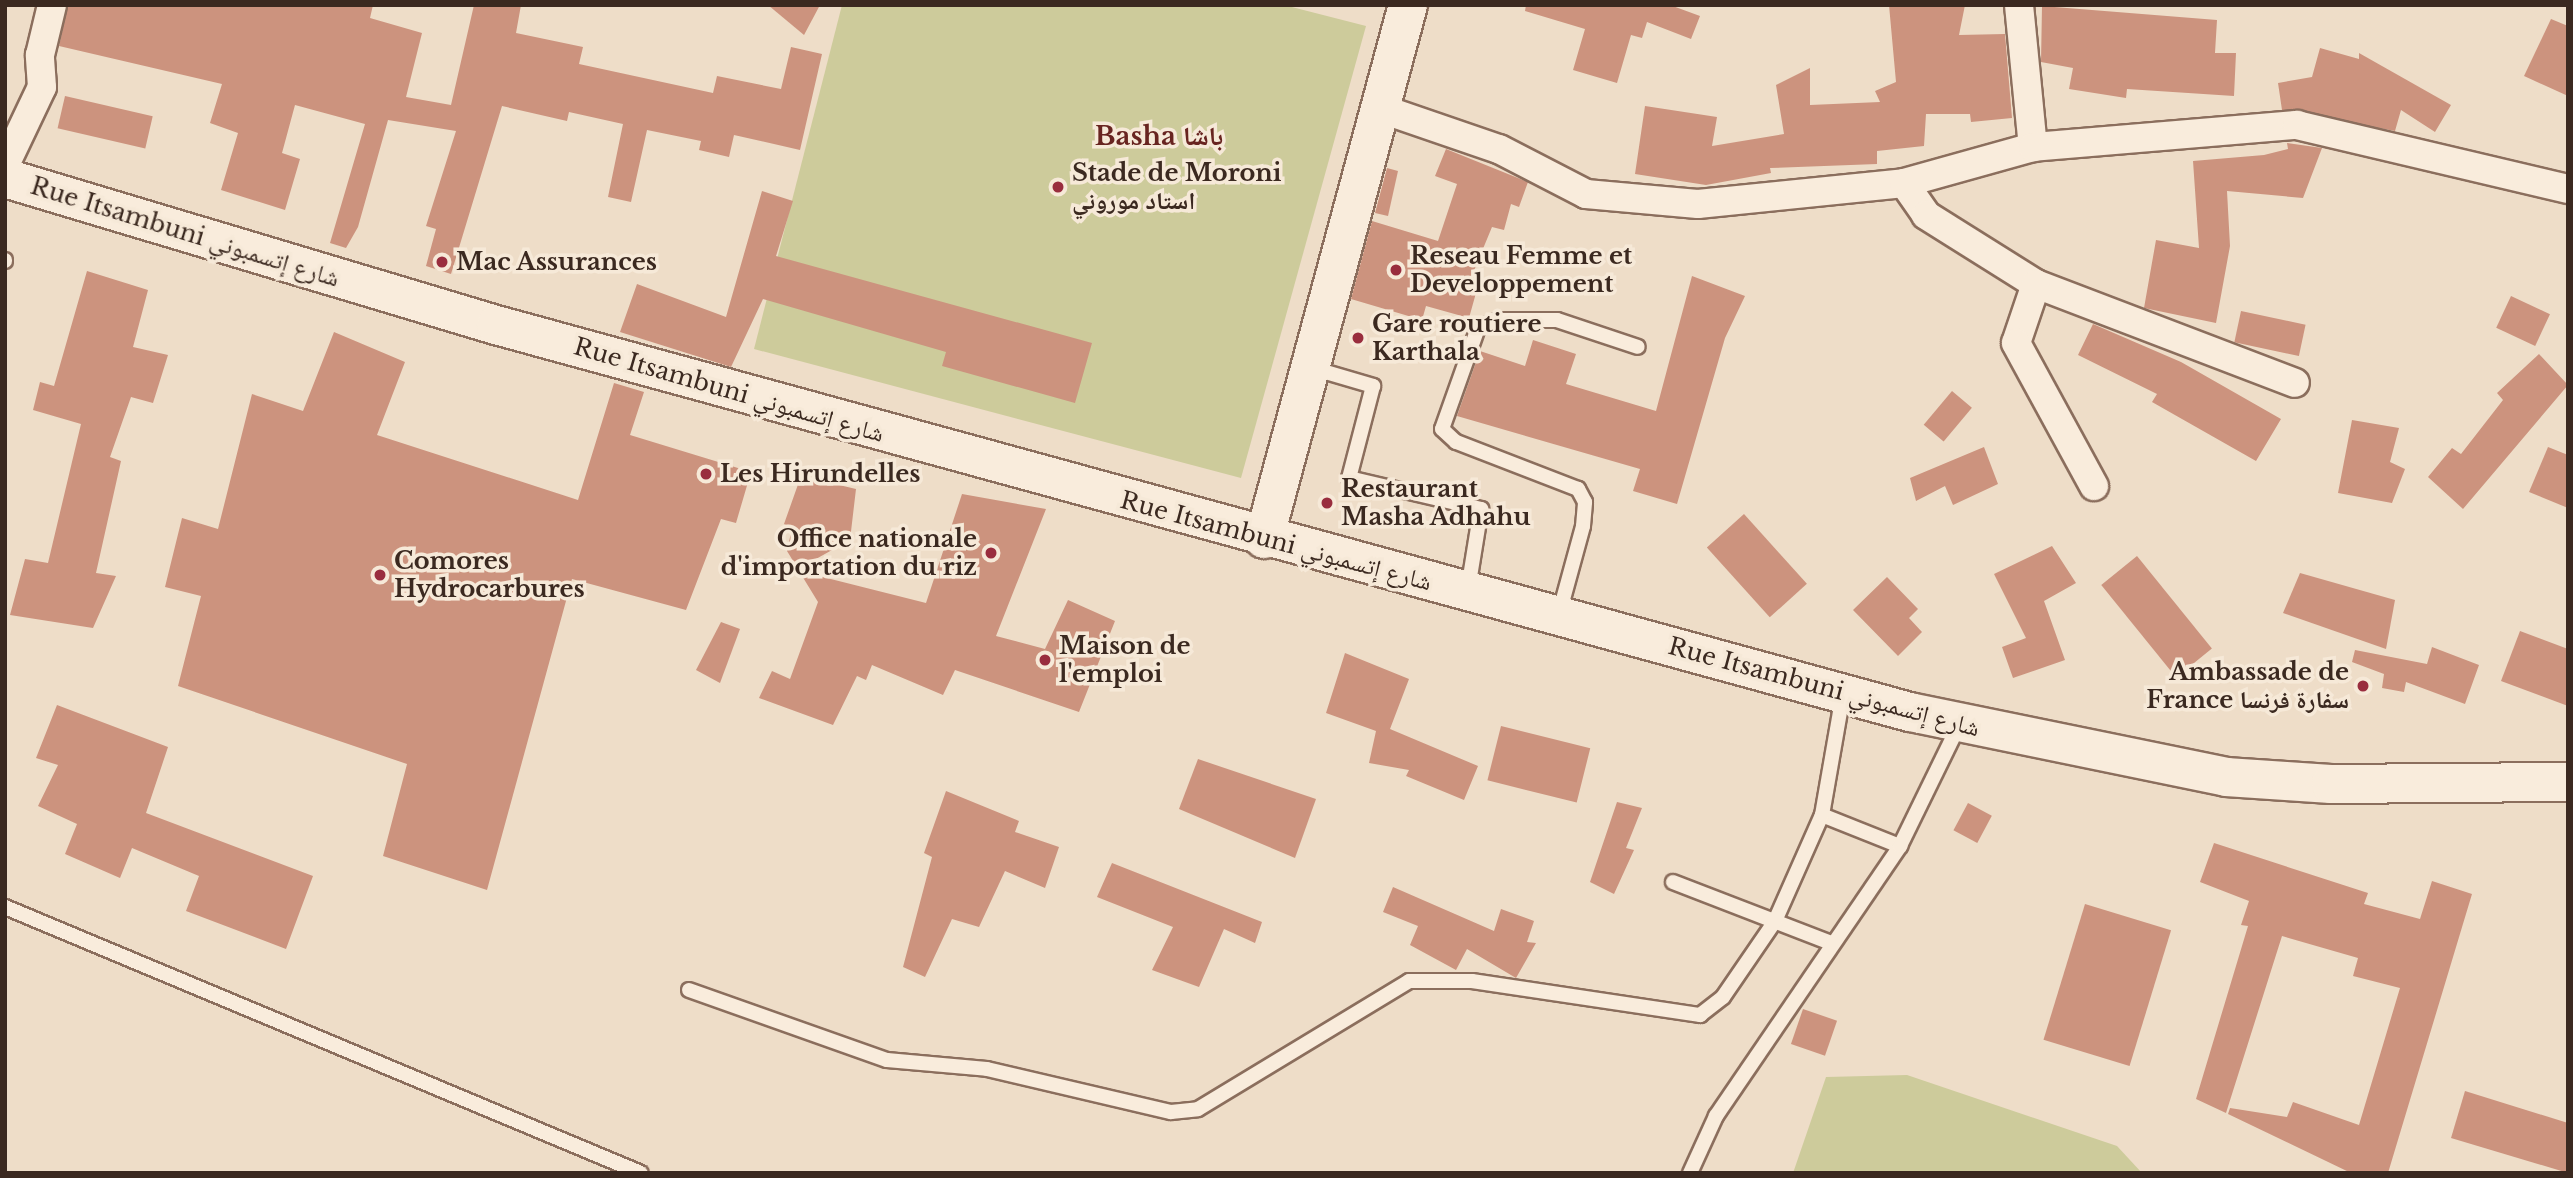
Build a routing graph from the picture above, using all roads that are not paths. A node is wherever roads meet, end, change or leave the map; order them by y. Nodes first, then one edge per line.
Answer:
1 (52, 5) edge
2 (1408, 5) edge
3 (2019, 5) edge
4 (1379, 108) junction
5 (2033, 147) junction
6 (5, 165) edge
7 (5, 178) edge
8 (1904, 183) junction
9 (2568, 189) edge
10 (2036, 284) junction
11 (1638, 347) dead end
12 (1308, 367) junction
13 (2295, 383) dead end
14 (2094, 486) dead end
15 (1264, 539) junction
16 (1467, 592) junction
17 (1559, 616) junction
18 (1843, 694) junction
19 (1960, 724) junction
20 (2568, 782) edge
21 (1822, 814) junction
22 (1900, 846) junction
23 (1673, 882) dead end
24 (5, 907) edge
25 (1775, 921) junction
26 (1831, 943) junction
27 (689, 990) dead end
28 (641, 1173) edge
29 (1690, 1173) edge

1 - 6 street
2 - 4 main road
3 - 5 street
4 - 8 street
4 - 12 main road
5 - 8 street
5 - 9 street
7 - 15 main road, Rue Itsambuni شارع إتسمبوني
8 - 10 street
10 - 13 street
10 - 14 street
11 - 17 lane
12 - 15 main road
12 - 16 lane
15 - 16 main road, Rue Itsambuni شارع إتسمبوني
16 - 17 main road, Rue Itsambuni شارع إتسمبوني
17 - 18 main road, Rue Itsambuni شارع إتسمبوني
18 - 19 main road, Rue Itsambuni شارع إتسمبوني
18 - 21 lane
19 - 20 main road, Rue Itsambuni شارع إتسمبوني
19 - 22 lane
21 - 22 lane
21 - 25 lane
22 - 26 lane
23 - 25 lane
24 - 28 lane
25 - 26 lane
25 - 27 lane
26 - 29 lane

